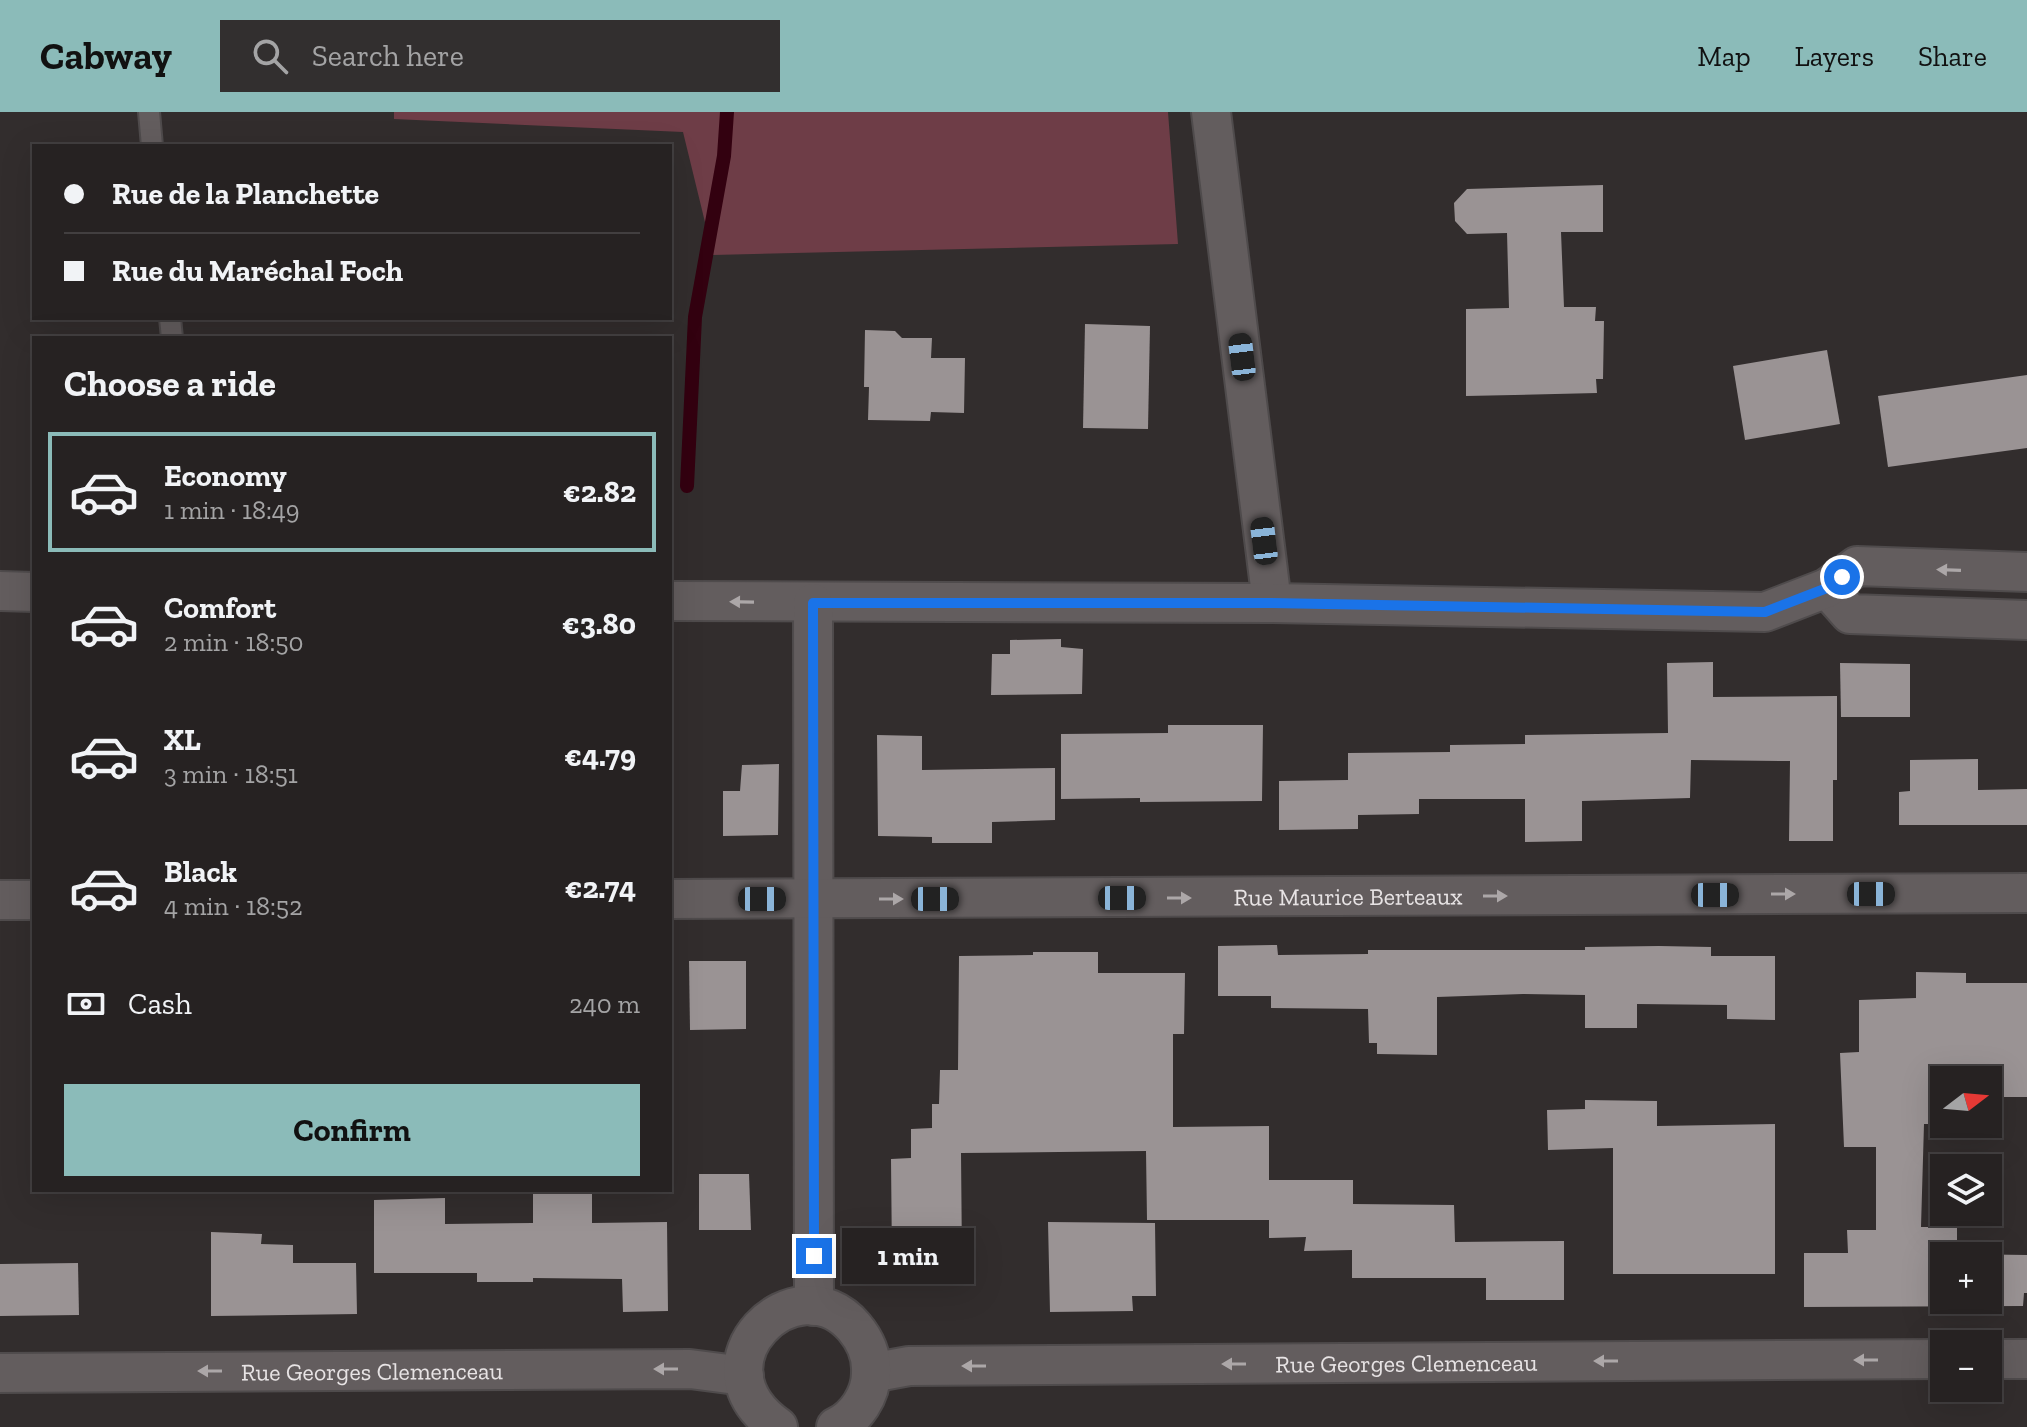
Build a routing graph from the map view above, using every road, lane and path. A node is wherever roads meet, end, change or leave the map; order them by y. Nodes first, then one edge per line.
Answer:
1 (149, 112) edge
2 (1211, 112) edge
3 (152, 144) edge
4 (2027, 572) edge
5 (1827, 588) junction
6 (0, 591) edge
7 (32, 592) edge
8 (672, 601) edge
9 (813, 603) junction
10 (1272, 603) junction
11 (2027, 620) edge
12 (2027, 893) edge
13 (672, 899) edge
14 (0, 900) edge
15 (32, 900) edge
16 (813, 900) junction
17 (814, 1306) junction
18 (1930, 1359) edge
19 (2002, 1359) edge
20 (2027, 1359) edge
21 (0, 1373) edge
22 (871, 1373) junction
23 (744, 1376) junction
24 (763, 1424) edge
25 (836, 1427) edge

1 - 3 lane
2 - 10 street
4 -> 5 street
5 - 10 street
5 - 11 street
6 - 7 street
9 -> 8 street
9 - 10 street
9 - 16 street
16 -> 12 street, Rue Maurice Berteaux
13 - 16 street, Rue Maurice Berteaux
14 - 15 street
16 - 17 street
17 - 22 street
17 - 23 street
18 -> 22 street, Rue Georges Clemenceau
19 - 20 street
23 -> 21 street, Rue Georges Clemenceau
22 - 25 street
23 - 24 street

